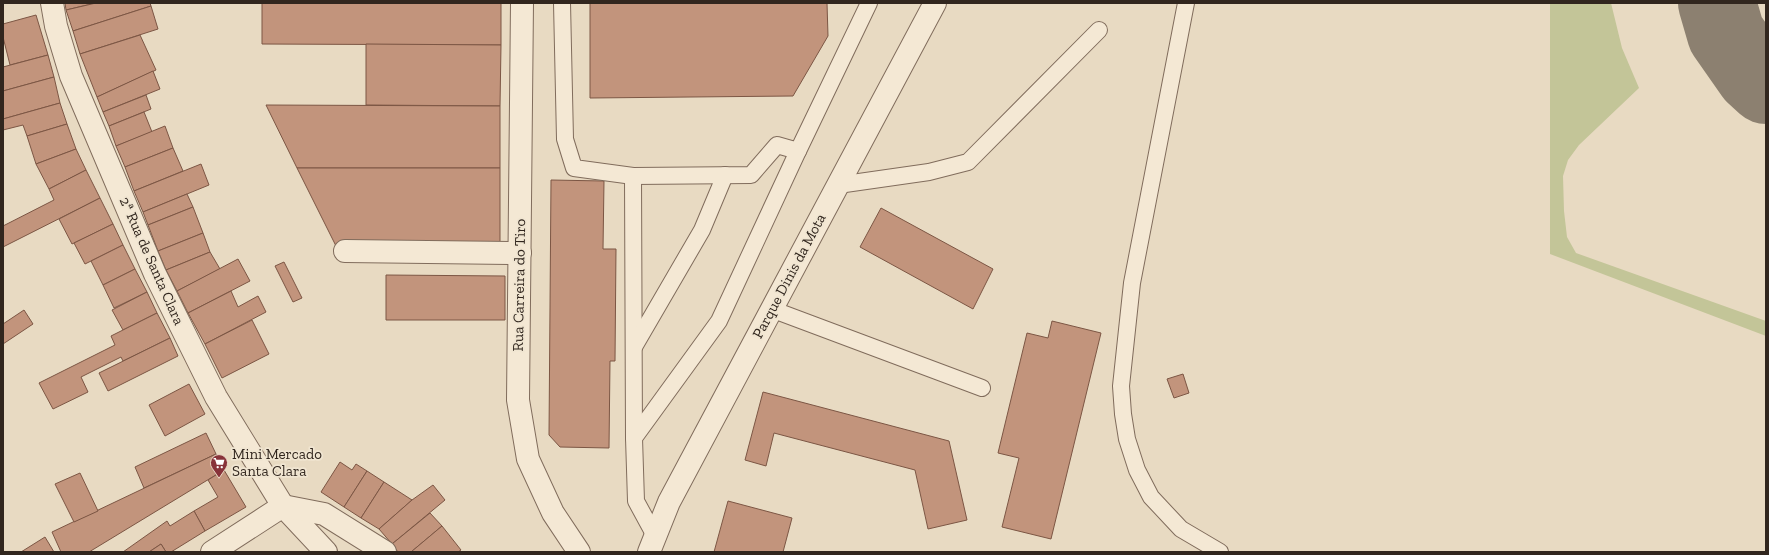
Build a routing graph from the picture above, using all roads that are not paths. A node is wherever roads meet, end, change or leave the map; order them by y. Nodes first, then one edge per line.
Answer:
1 (52, 3) edge
2 (522, 3) edge
3 (562, 3) edge
4 (869, 3) edge
5 (934, 3) edge
6 (1186, 3) edge
7 (1098, 30) dead end
8 (798, 151) junction
9 (725, 175) junction
10 (633, 176) junction
11 (838, 185) junction
12 (345, 251) dead end
13 (520, 253) junction
14 (771, 309) junction
15 (634, 348) junction
16 (982, 388) dead end
17 (634, 438) junction
18 (283, 506) junction
19 (652, 544) edge
20 (212, 552) edge
21 (326, 552) edge
22 (385, 552) edge
23 (579, 552) edge
24 (1220, 552) edge

1 - 18 street, 2ª Rua de Santa Clara
2 - 13 street, Rua Carreira do Tiro
3 - 10 lane
4 - 8 lane
5 - 11 street, Parque Dinis da Mota
6 - 24 lane
7 - 11 lane
8 - 9 lane
8 - 17 lane
9 - 10 lane
9 - 15 lane
10 - 15 lane
11 - 14 street, Parque Dinis da Mota
12 - 13 street
13 - 23 street, Rua Carreira do Tiro
14 - 16 lane
14 - 19 street, Parque Dinis da Mota
15 - 17 lane
17 - 19 lane
18 - 20 street
18 - 21 street, 2ª Rua de Santa Clara
18 - 22 street

